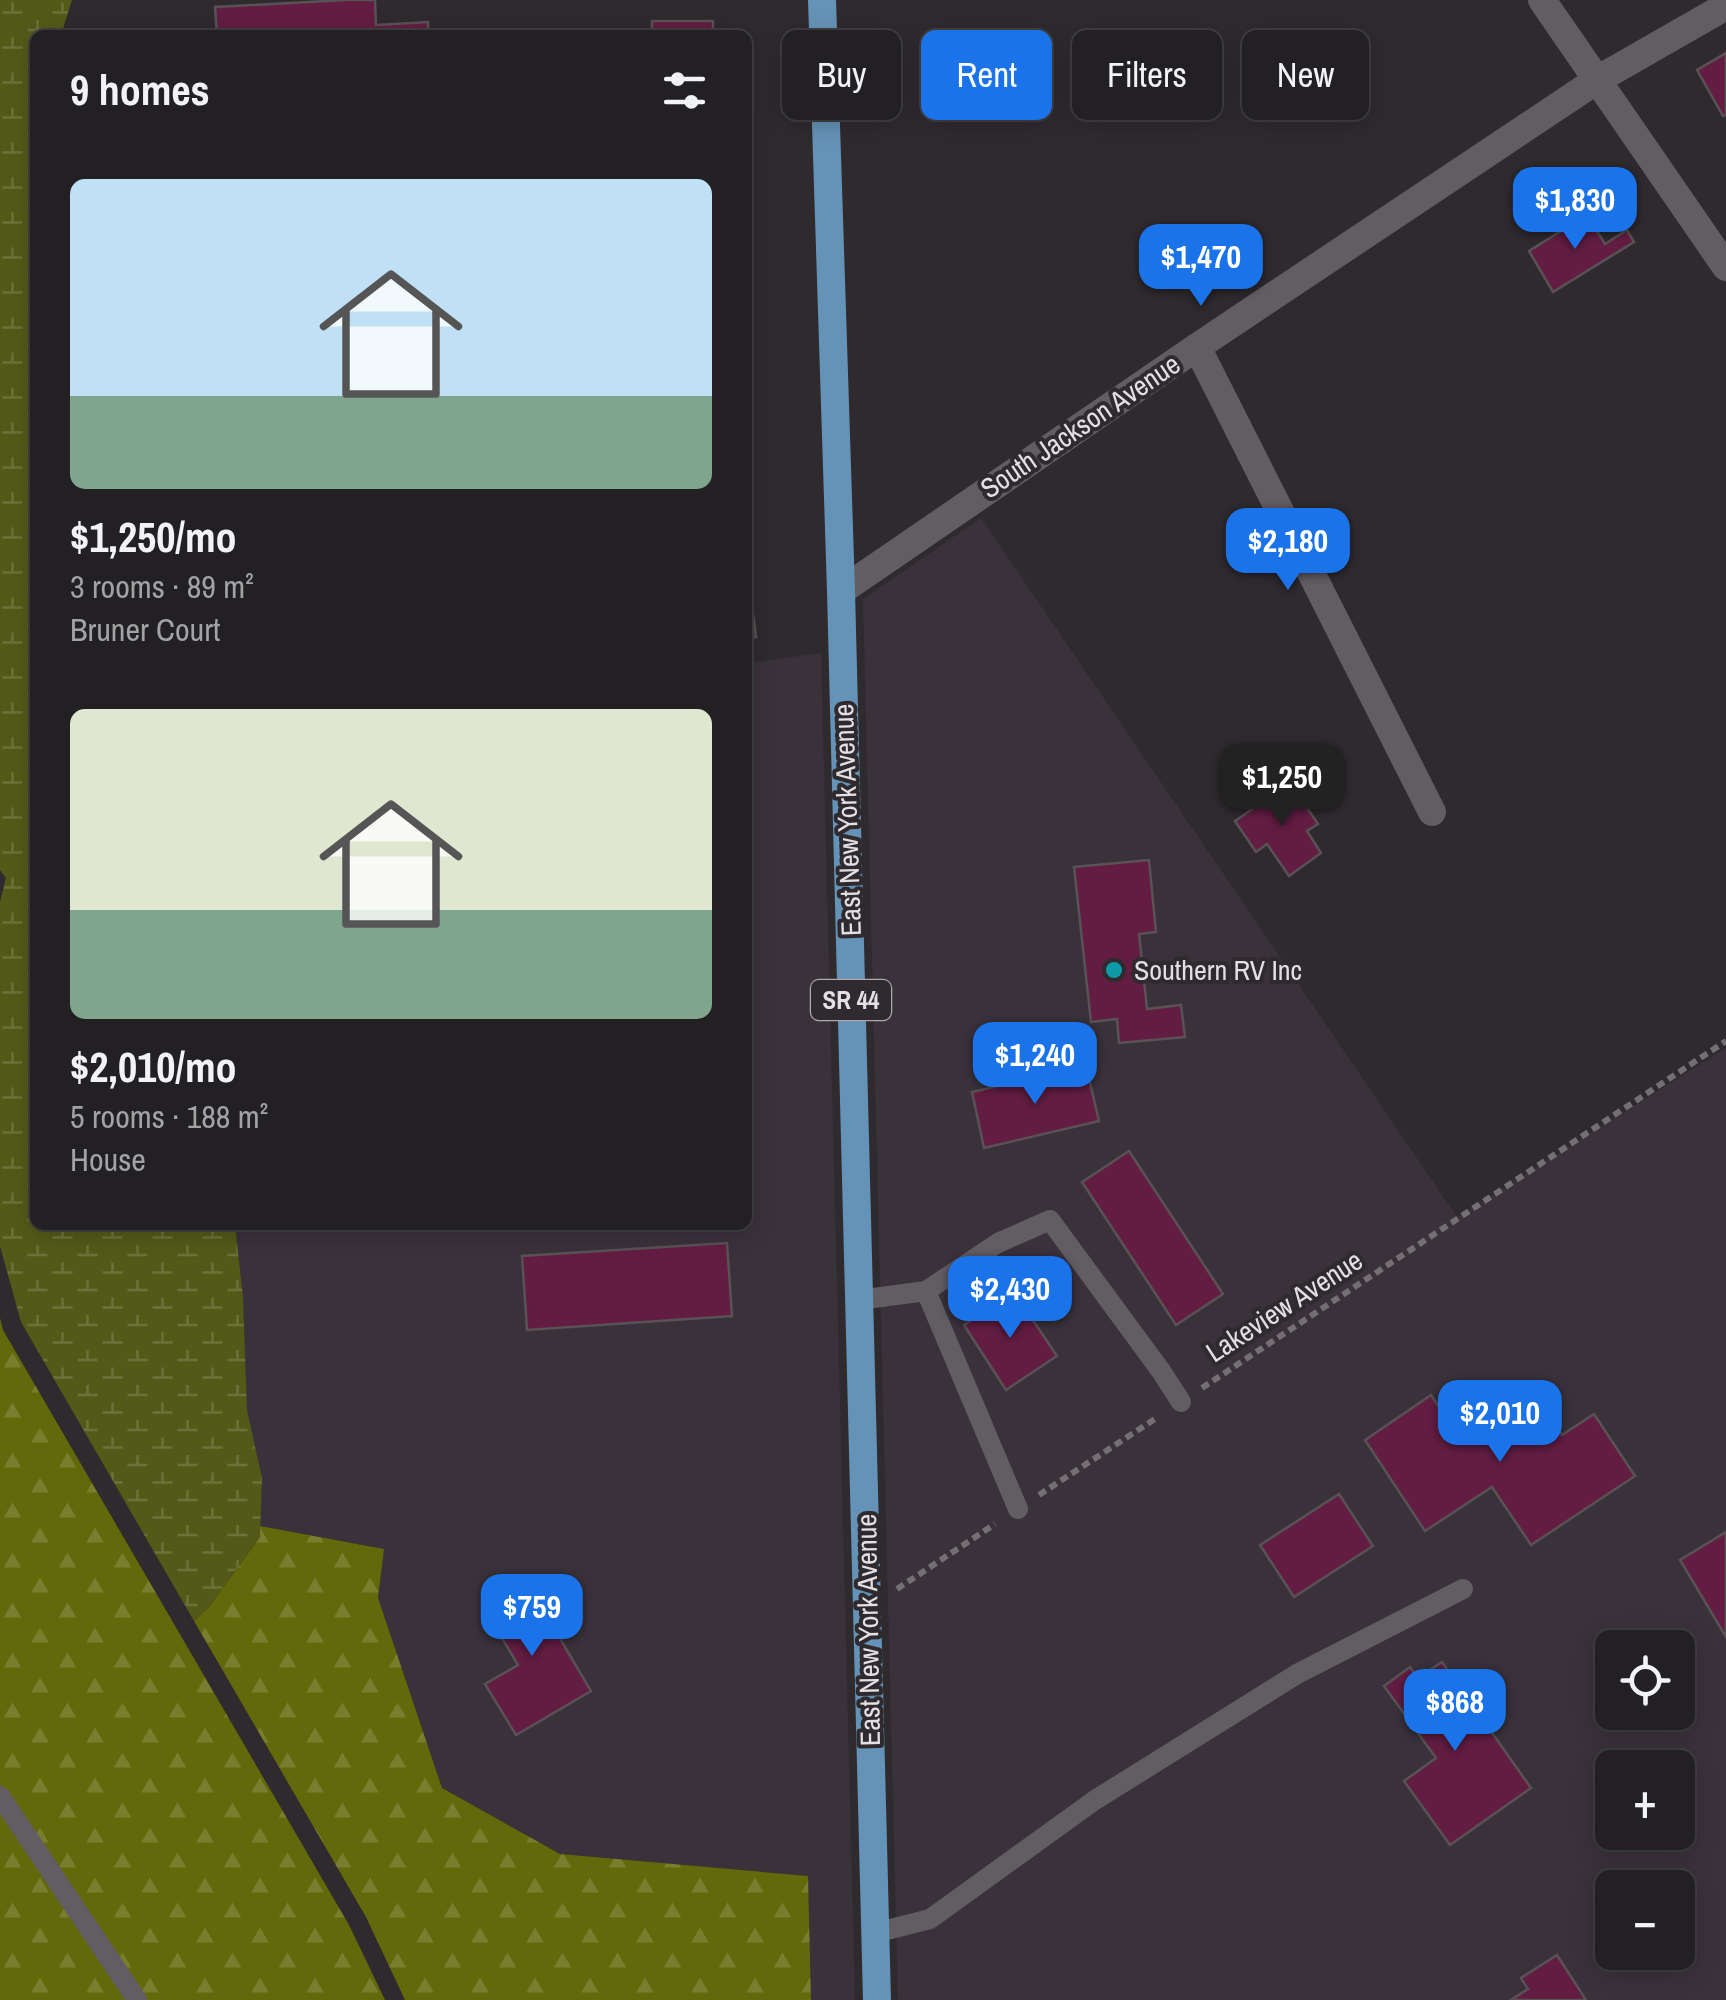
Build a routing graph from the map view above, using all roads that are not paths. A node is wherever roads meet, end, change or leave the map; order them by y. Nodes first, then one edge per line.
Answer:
1 (822, 0) edge
2 (1542, 0) edge
3 (1726, 6) edge
4 (1598, 80) junction
5 (1726, 267) edge
6 (1197, 347) junction
7 (841, 590) junction
8 (1432, 812) dead end
9 (926, 1291) junction
10 (859, 1300) junction
11 (1180, 1402) road end
12 (1018, 1509) road end
13 (1462, 1590) dead end
14 (0, 1796) edge
15 (875, 1933) junction
16 (137, 2000) edge
17 (876, 2000) edge

1 - 7 main road, East New York Avenue / SR 44
2 - 4 street
3 - 4 street, South Jackson Avenue
4 - 5 street
4 - 6 street, South Jackson Avenue
6 - 7 street, South Jackson Avenue
6 - 8 street
7 - 10 main road, East New York Avenue / SR 44
9 - 10 lane
9 - 11 lane
9 - 12 lane
10 - 15 main road, East New York Avenue / SR 44
13 - 15 lane
14 - 16 lane
15 - 17 main road, East New York Avenue / SR 44

